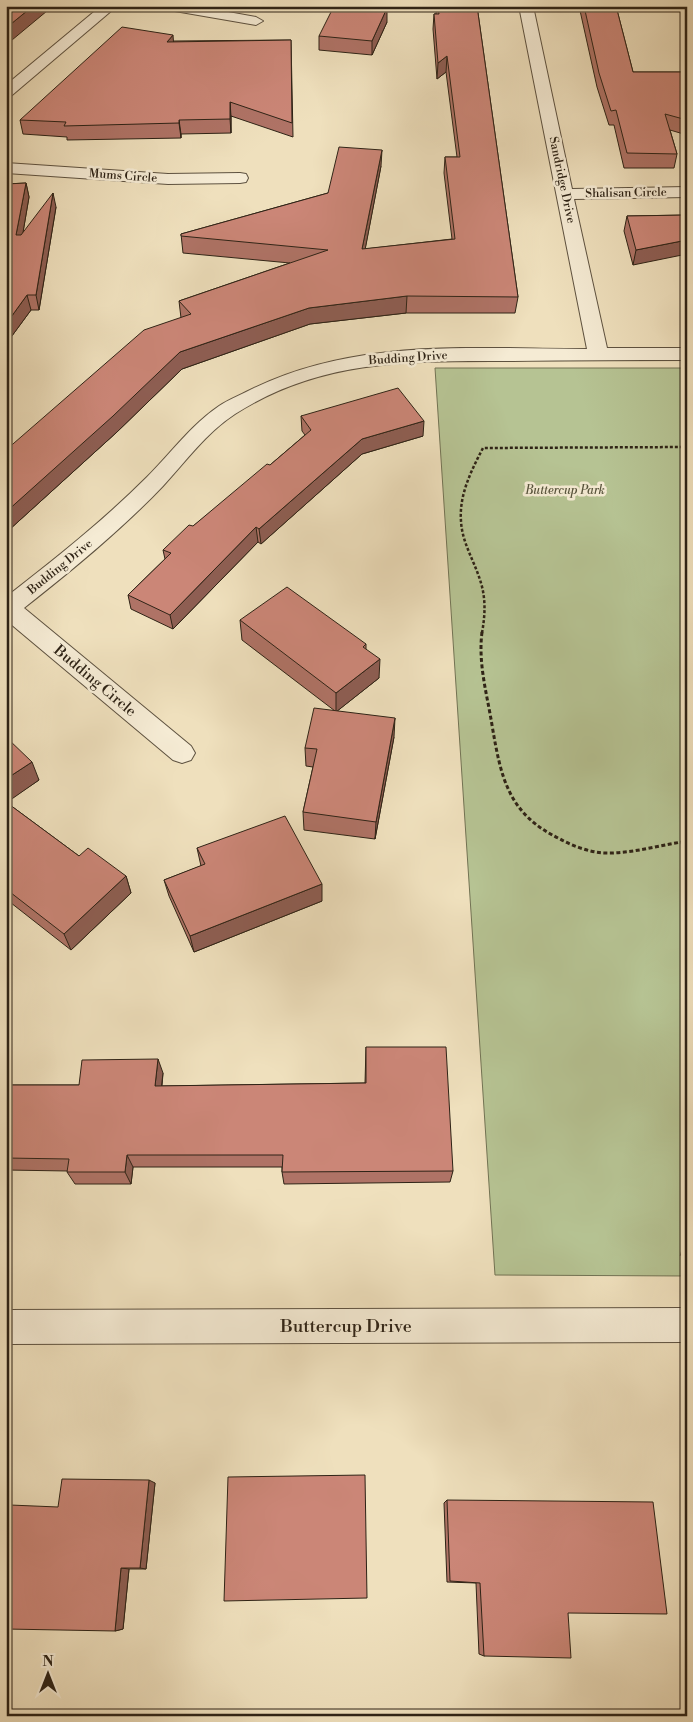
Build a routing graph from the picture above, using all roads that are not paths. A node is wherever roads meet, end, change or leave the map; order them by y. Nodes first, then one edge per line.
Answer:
1 (110, 6) edge
2 (169, 6) edge
3 (526, 6) edge
4 (256, 21) dead end
5 (6, 93) edge
6 (6, 168) edge
7 (240, 178) dead end
8 (687, 192) edge
9 (565, 194) junction
10 (598, 354) junction
11 (687, 354) edge
12 (7, 609) edge
13 (182, 753) dead end
14 (687, 1325) edge
15 (6, 1327) edge

1 - 5 street
2 - 4 street
3 - 9 street, Sandridge Drive
6 - 7 street, Mums Circle
8 - 9 street, Shalisan Circle
9 - 10 street, Sandridge Drive
10 - 11 street, Budding Drive
10 - 12 street, Budding Drive
12 - 13 street, Budding Circle
14 - 15 street, Buttercup Drive

